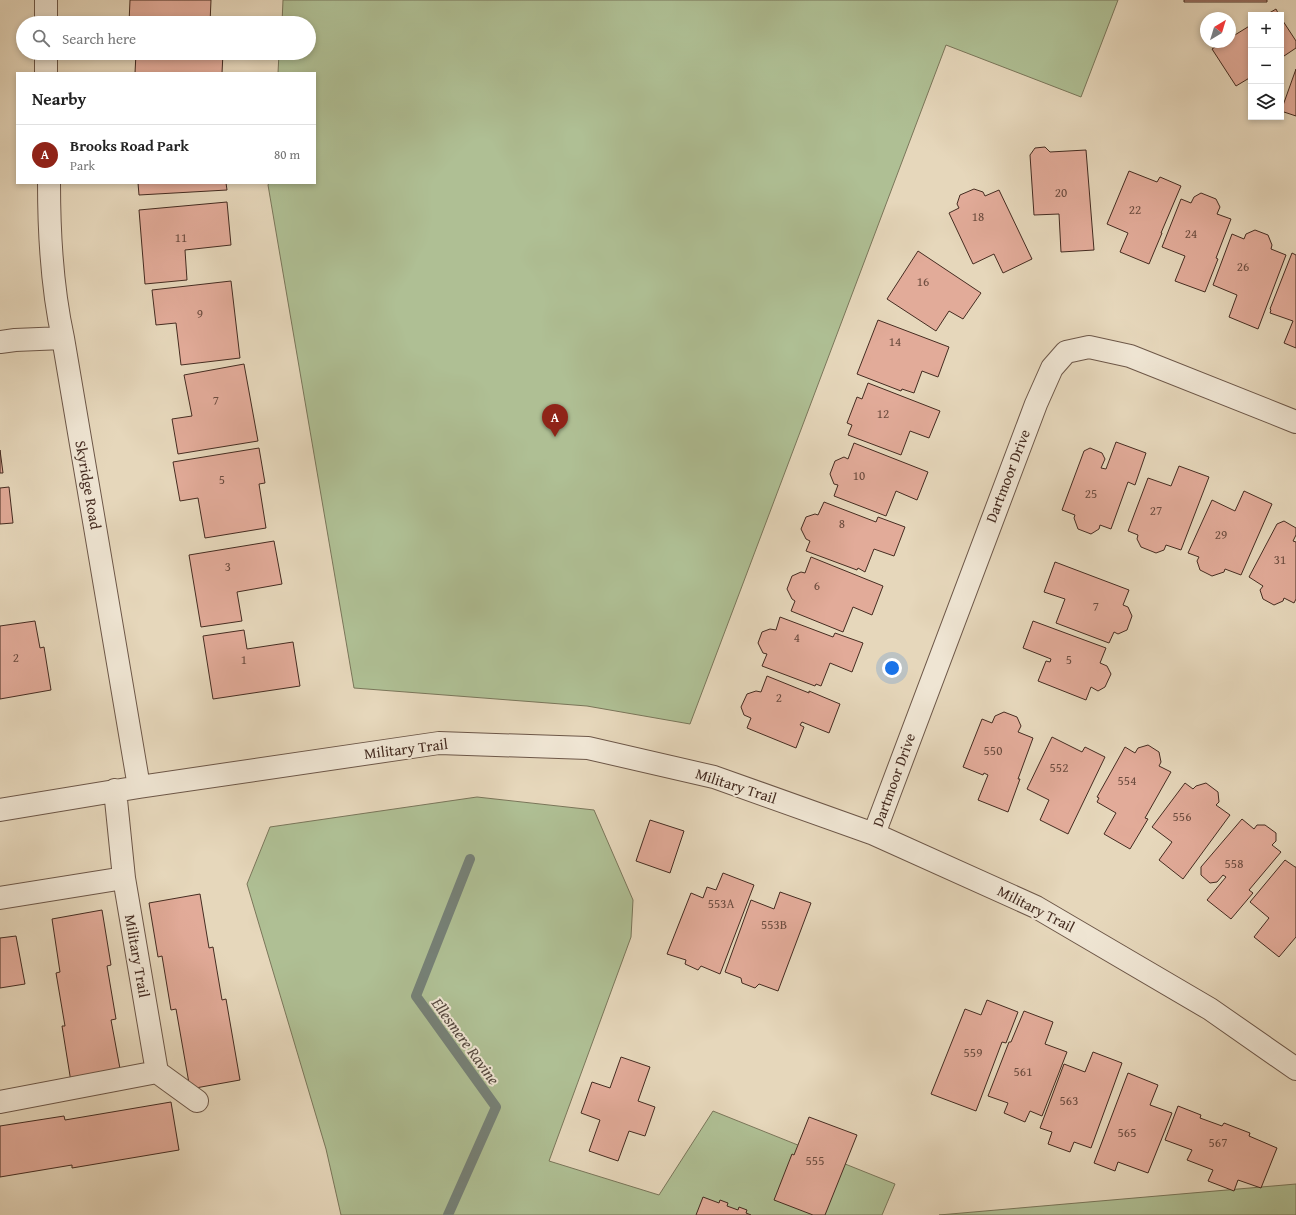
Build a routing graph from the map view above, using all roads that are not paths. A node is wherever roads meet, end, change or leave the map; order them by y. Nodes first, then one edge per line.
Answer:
1 (46, 0) edge
2 (46, 16) edge
3 (46, 60) edge
4 (46, 72) edge
5 (49, 184) edge
6 (63, 338) junction
7 (0, 342) edge
8 (1296, 422) edge
9 (139, 786) junction
10 (115, 790) junction
11 (0, 810) edge
12 (874, 834) junction
13 (124, 878) junction
14 (0, 898) edge
15 (1296, 1069) edge
16 (158, 1072) junction
17 (197, 1101) dead end
18 (0, 1102) edge

1 - 2 street
3 - 4 street
5 - 6 street, Skyridge Road
6 - 7 street
6 - 9 street, Skyridge Road
8 - 12 street, Dartmoor Drive
9 - 10 street, Military Trail
9 - 12 street, Military Trail
10 - 11 street, Military Trail
10 - 13 street, Military Trail
12 - 15 street, Military Trail
13 - 14 street
13 - 16 street, Military Trail
16 - 17 street
16 - 18 street

